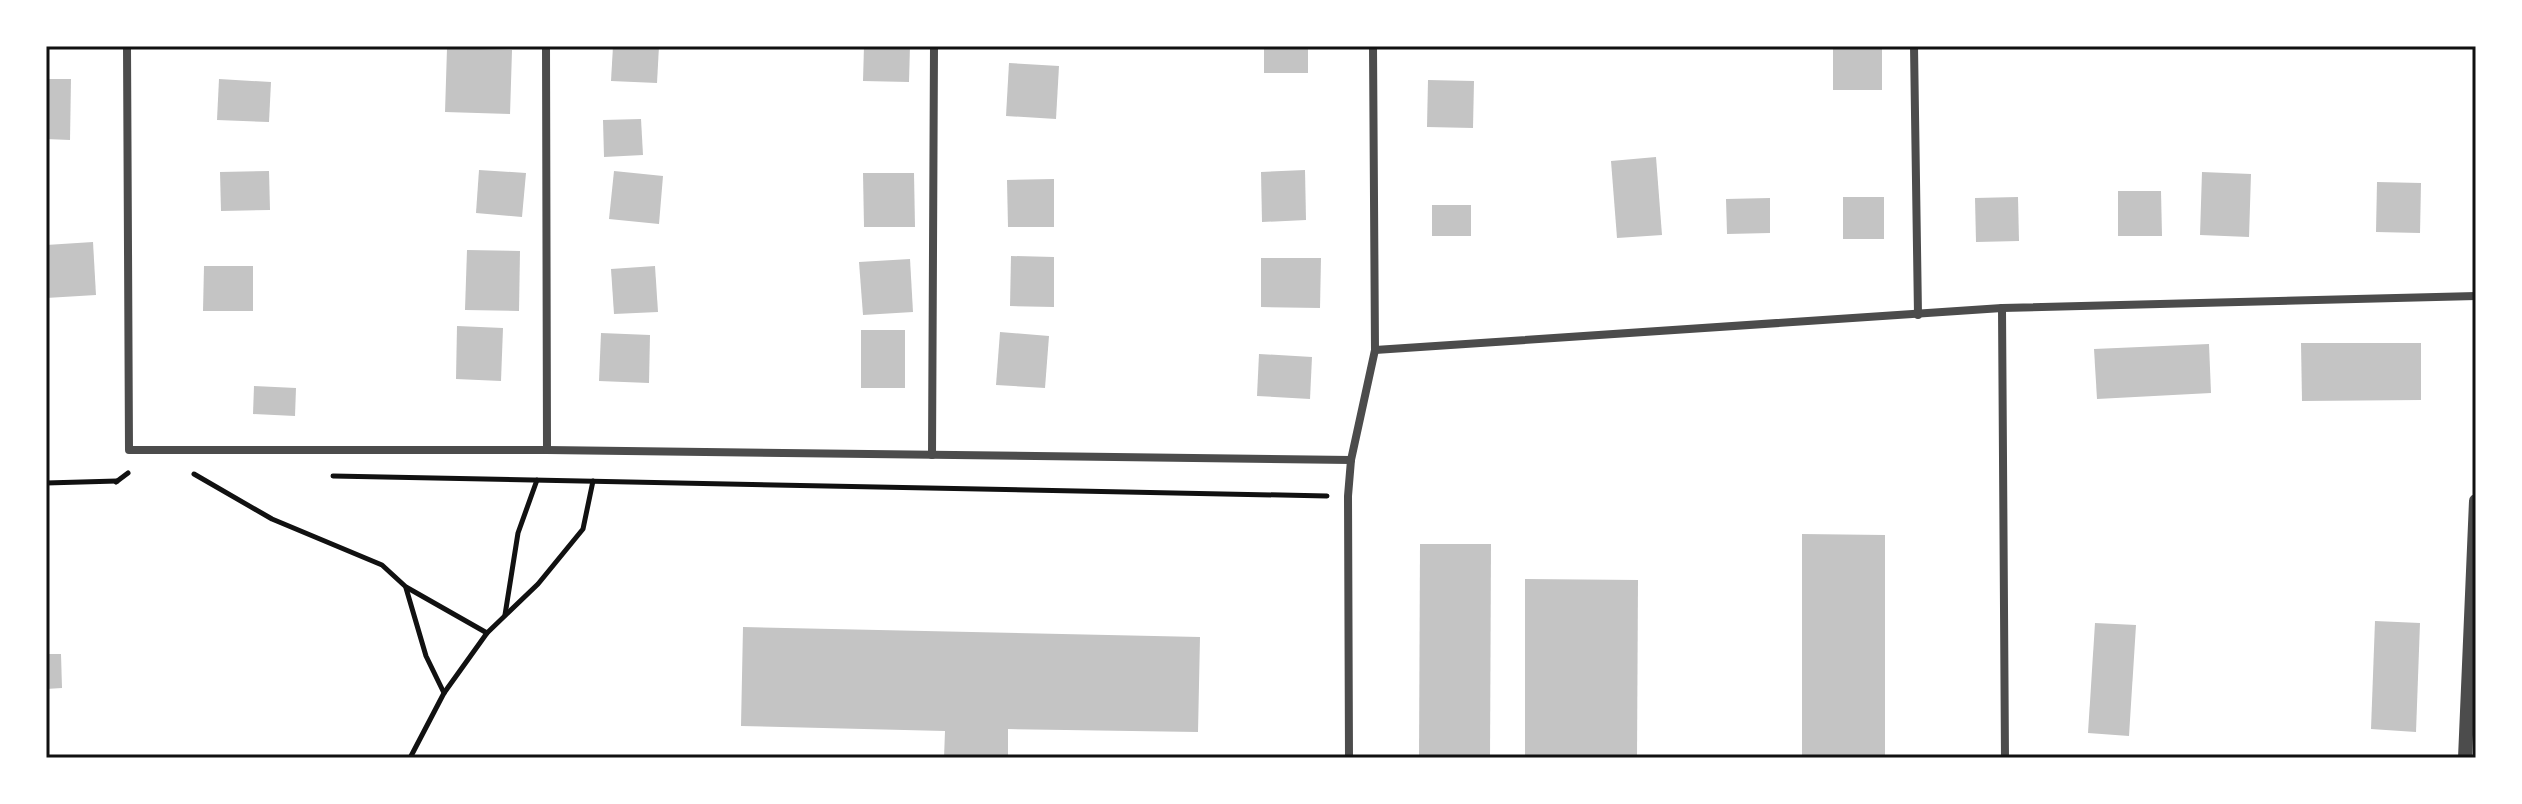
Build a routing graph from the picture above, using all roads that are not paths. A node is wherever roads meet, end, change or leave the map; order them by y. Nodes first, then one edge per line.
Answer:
1 (127, 46) edge
2 (546, 46) edge
3 (934, 46) edge
4 (1373, 46) edge
5 (1914, 46) edge
6 (2476, 296) edge
7 (2002, 308) junction
8 (1918, 315) junction
9 (1375, 350) junction
10 (547, 450) junction
11 (932, 455) junction
12 (1351, 460) junction
13 (2476, 501) edge
14 (1349, 758) edge
15 (2005, 758) edge
16 (2465, 758) edge

1 - 10 street
2 - 10 street
3 - 11 street
4 - 9 street
5 - 8 street
6 - 7 street
7 - 8 street
7 - 15 street
8 - 9 street
9 - 12 street
10 - 11 street
11 - 12 street
12 - 14 street
13 - 16 street

